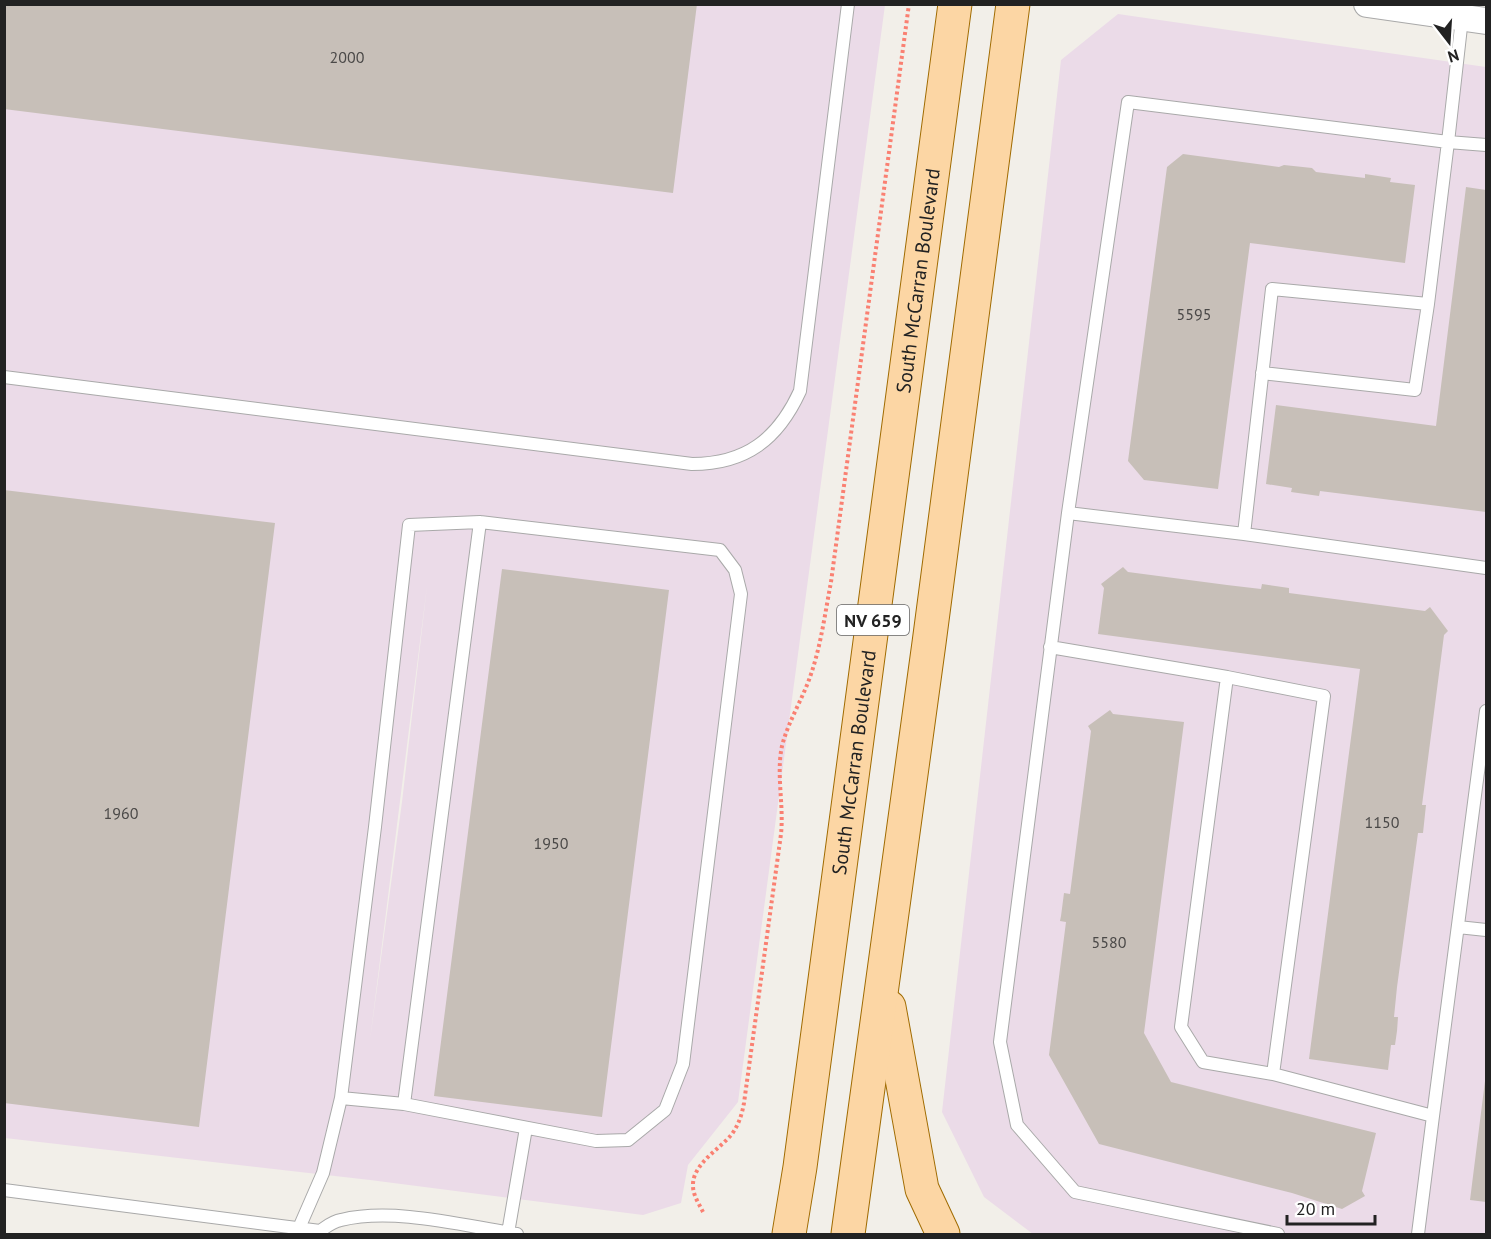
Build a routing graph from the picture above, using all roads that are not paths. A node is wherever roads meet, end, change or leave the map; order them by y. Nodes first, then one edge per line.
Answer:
1 (848, 4) edge
2 (955, 4) edge
3 (1013, 4) edge
4 (1367, 4) edge
5 (1474, 20) edge
6 (1448, 142) junction
7 (1486, 145) edge
8 (1428, 304) junction
9 (1262, 373) junction
10 (4, 377) edge
11 (1068, 513) junction
12 (480, 522) junction
13 (1244, 534) junction
14 (1486, 568) edge
15 (1050, 647) junction
16 (1227, 677) junction
17 (1486, 711) edge
18 (1458, 927) junction
19 (1486, 930) edge
20 (883, 970) junction
21 (1273, 1074) junction
22 (341, 1098) junction
23 (404, 1104) junction
24 (1433, 1116) junction
25 (526, 1128) junction
26 (4, 1190) edge
27 (298, 1231) edge
28 (321, 1233) edge
29 (513, 1234) edge
30 (789, 1234) edge
31 (848, 1234) edge
32 (943, 1234) edge
33 (1278, 1234) edge
34 (1418, 1234) edge

1 - 10 lane
2 - 30 main road, South McCarran Boulevard / NV 659
3 - 20 main road, NV 659
4 - 5 street
5 - 6 lane
6 - 7 lane
6 - 8 lane
6 - 11 lane
8 - 9 lane
8 - 9 lane
9 - 13 lane
11 - 13 lane
11 - 15 lane
12 - 22 lane
12 - 23 lane
12 - 25 lane
13 - 14 lane
15 - 16 lane
15 - 33 lane
16 - 21 lane
16 - 21 lane
17 - 18 lane
18 - 19 lane
18 - 24 lane
20 - 31 main road, NV 659
20 - 32 main road
21 - 24 lane
22 - 23 lane
22 - 27 lane
23 - 25 lane
24 - 34 lane
25 - 29 lane
26 - 27 lane
27 - 28 lane
28 - 29 lane

